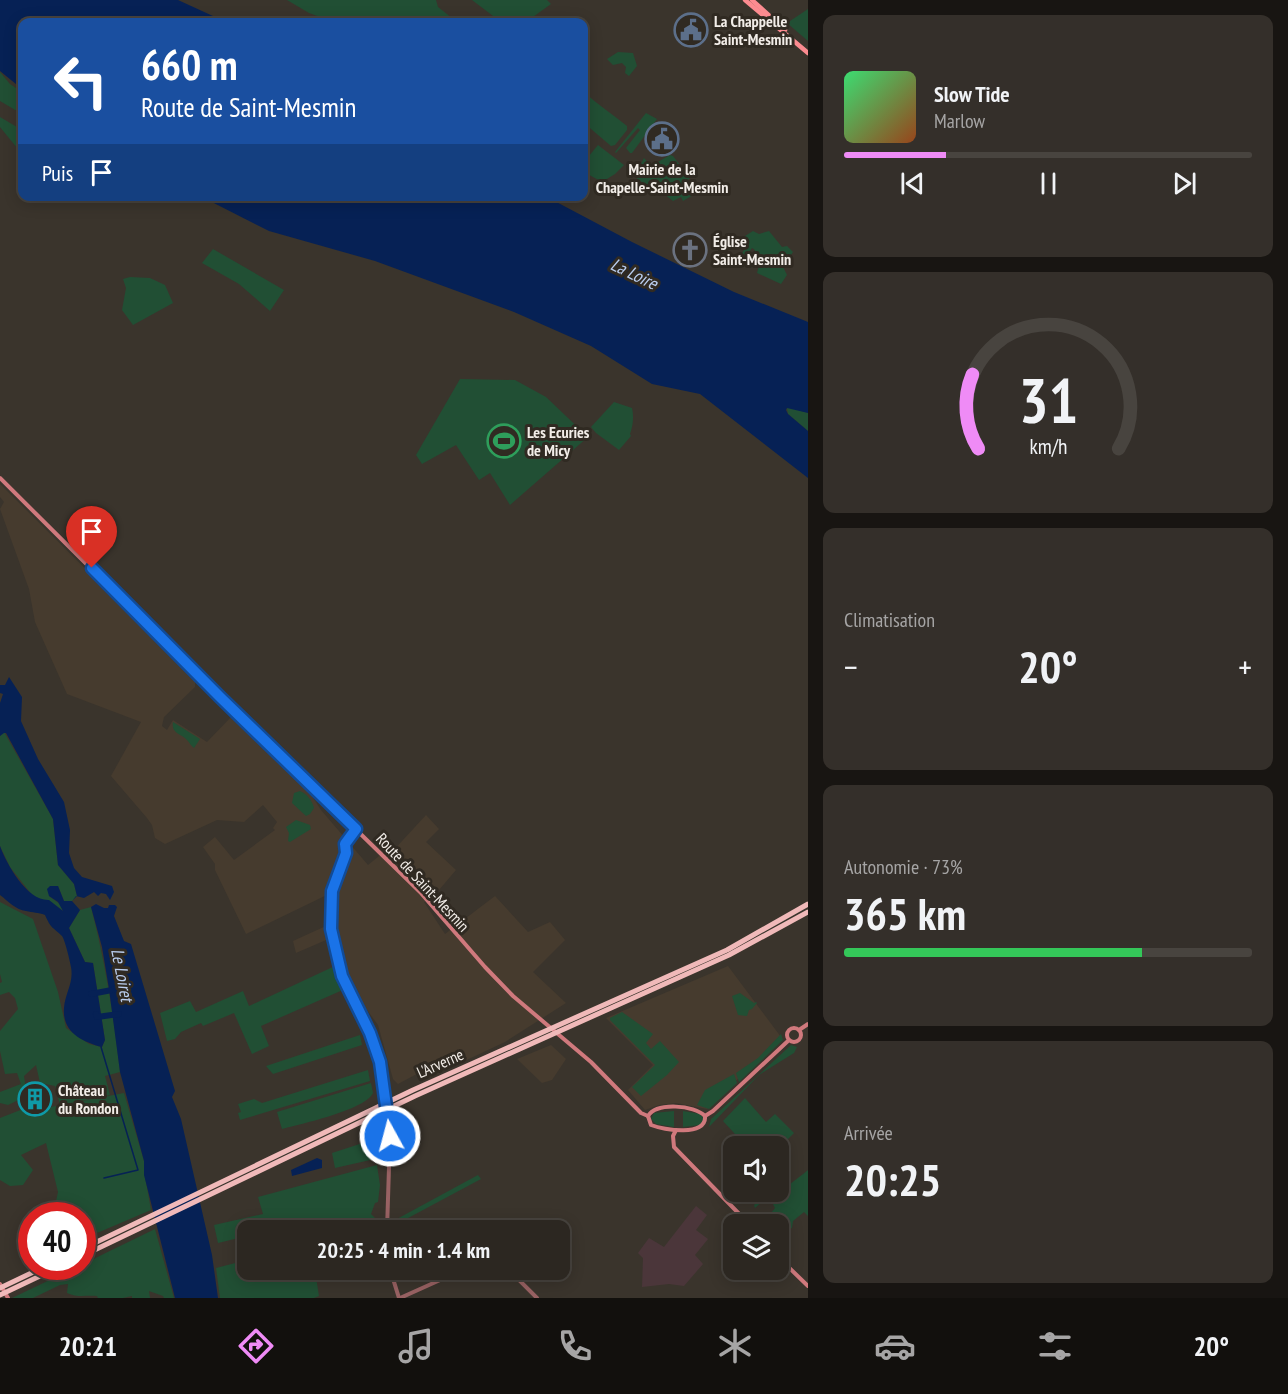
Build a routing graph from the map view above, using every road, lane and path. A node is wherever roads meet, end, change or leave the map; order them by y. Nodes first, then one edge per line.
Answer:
1 (745, 0) edge
2 (752, 0) edge
3 (808, 51) edge
4 (0, 478) edge
5 (356, 829) junction
6 (808, 904) edge
7 (808, 912) edge
8 (808, 1024) edge
9 (799, 1030) junction
10 (789, 1040) junction
11 (648, 1116) junction
12 (705, 1116) junction
13 (670, 1130) junction
14 (676, 1130) junction
15 (674, 1136) junction
16 (212, 1191) junction
17 (739, 1214) edge
18 (388, 1220) edge
19 (144, 1223) junction
20 (96, 1243) edge
21 (96, 1249) edge
22 (789, 1266) edge
23 (18, 1278) edge
24 (32, 1280) edge
25 (394, 1280) edge
26 (440, 1280) edge
27 (519, 1280) edge
28 (0, 1286) edge
29 (808, 1286) edge
30 (0, 1295) edge
31 (8, 1298) edge
32 (400, 1298) edge
33 (537, 1298) edge

1 - 3 main road
2 - 3 main road
4 - 5 main road, Route de Saint-Mesmin
5 - 11 main road, Route de Saint-Mesmin
5 - 18 street
6 - 16 highway, L'Arverne
7 - 16 highway, L'Arverne
8 - 9 main road
9 - 10 main road
9 - 10 main road
10 - 12 main road
11 - 12 main road
11 - 13 main road, Route de Saint-Mesmin
12 - 14 main road
13 - 14 main road
13 - 15 main road
14 - 15 main road
15 - 17 main road
16 - 19 highway, L'Arverne
19 - 20 highway, L'Arverne
19 - 21 highway, L'Arverne
22 - 29 main road
23 - 28 highway
24 - 30 highway
25 - 32 street
26 - 32 street
27 - 33 street
28 - 31 main road

